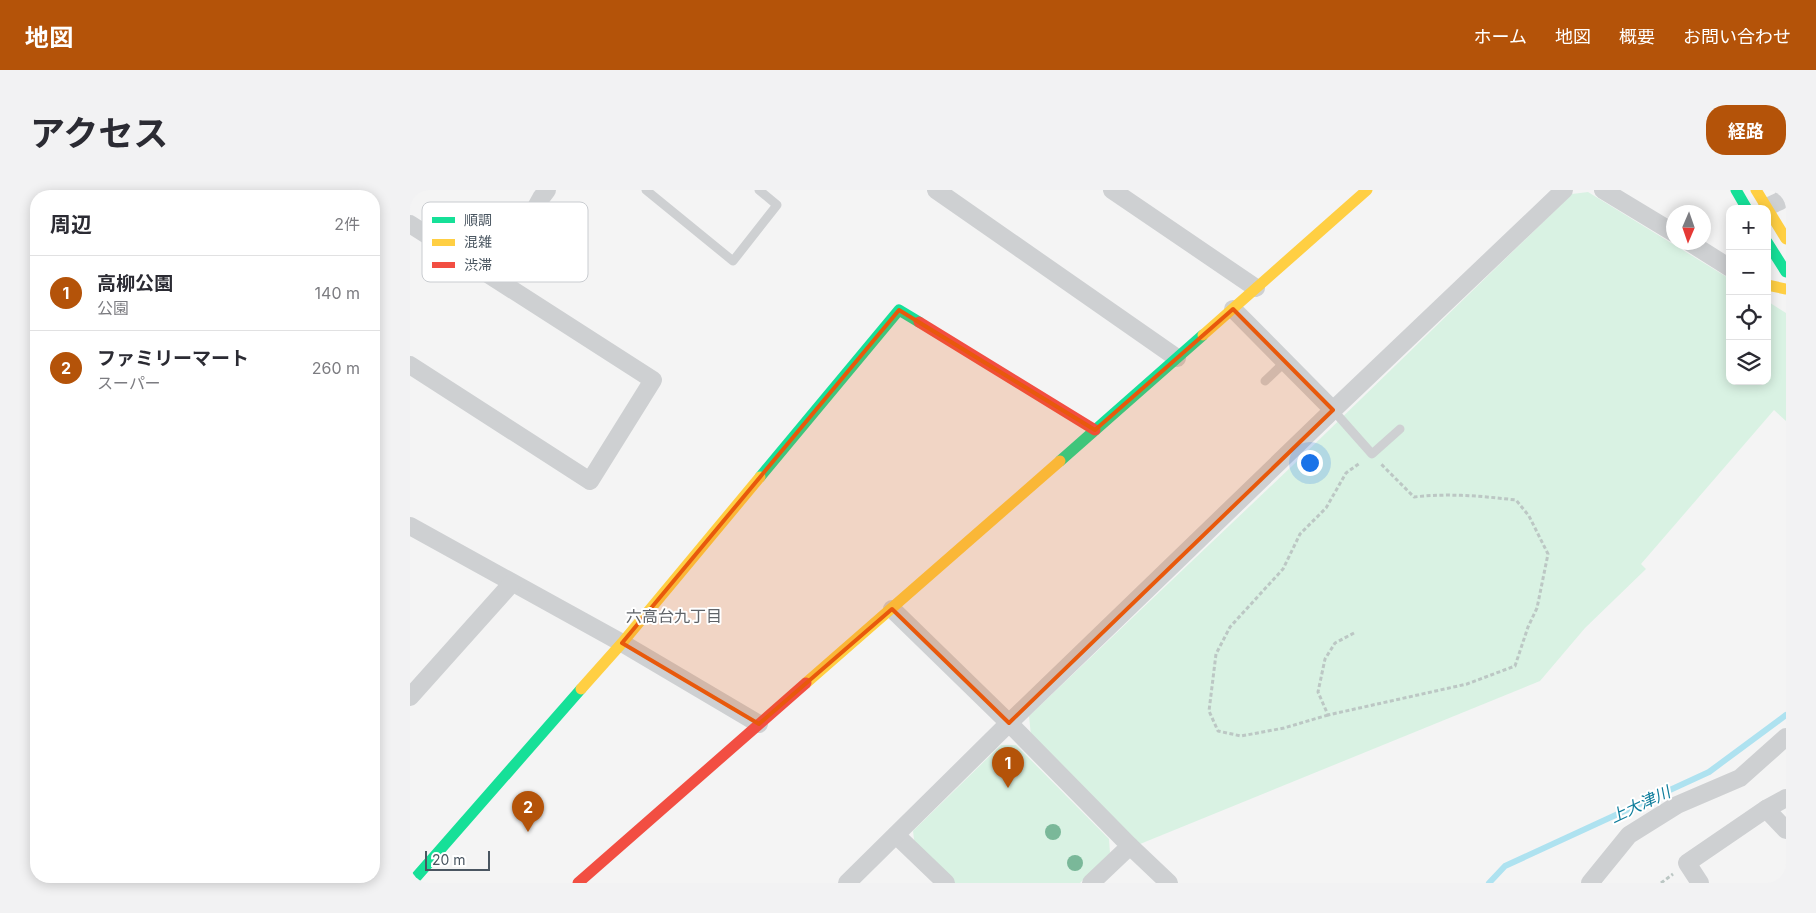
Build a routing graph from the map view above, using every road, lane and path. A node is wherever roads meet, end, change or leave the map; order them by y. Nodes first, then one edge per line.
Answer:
1 (547, 190) edge
2 (646, 190) edge
3 (759, 190) edge
4 (1112, 190) edge
5 (1367, 190) edge
6 (1564, 190) edge
7 (1603, 190) edge
8 (1736, 190) edge
9 (1756, 190) edge
10 (948, 193) edge
11 (1786, 194) edge
12 (539, 202) edge
13 (1745, 205) edge
14 (1765, 205) edge
15 (1771, 206) edge
16 (1771, 215) edge
17 (410, 224) edge
18 (1666, 228) edge
19 (422, 232) edge
20 (1786, 239) edge
21 (1771, 248) edge
22 (1701, 250) edge
23 (1777, 257) junction
24 (1726, 266) edge
25 (1771, 271) dead end
26 (1786, 272) edge
27 (501, 282) edge
28 (1771, 286) edge
29 (1256, 288) junction
30 (1786, 289) edge
31 (1234, 309) junction
32 (1176, 358) junction
33 (1285, 362) junction
34 (410, 365) edge
35 (1265, 381) dead end
36 (1332, 410) junction
37 (1400, 429) dead end
38 (1094, 430) junction
39 (1372, 454) junction
40 (1388, 470) dead end
41 (410, 526) edge
42 (512, 583) junction
43 (892, 608) junction
44 (1354, 633) dead end
45 (622, 643) junction
46 (410, 697) edge
47 (1328, 715) junction
48 (1009, 723) junction
49 (759, 724) junction
50 (1786, 737) edge
51 (1786, 798) edge
52 (1766, 809) junction
53 (1786, 830) edge
54 (896, 835) junction
55 (1130, 846) junction
56 (411, 883) edge
57 (578, 883) edge
58 (847, 883) edge
59 (946, 883) edge
60 (1091, 883) edge
61 (1169, 883) edge
62 (1590, 883) edge
63 (1700, 883) edge

1 - 12 street
2 - 3 lane
4 - 29 street
5 - 29 street
6 - 36 street
7 - 18 street
8 - 13 street
9 - 14 street
10 - 32 street
11 - 15 street
16 - 20 street
17 - 19 street
21 - 23 street
22 - 24 street
23 - 25 street
23 - 26 street
27 - 34 street
28 - 30 street
29 - 31 street
31 - 32 street
31 - 33 street
32 - 38 street
33 - 35 lane
33 - 36 street
36 - 39 lane
36 - 48 street
37 - 39 lane
38 - 43 street
38 - 45 street
39 - 47 path
40 - 47 path
41 - 42 street
42 - 45 street
42 - 46 street
43 - 48 street
43 - 49 street
44 - 47 path
45 - 49 street
45 - 56 street
48 - 54 street
48 - 55 street
49 - 57 street
50 - 62 street
51 - 52 street
52 - 53 street
52 - 63 street
54 - 58 street
54 - 59 street
55 - 60 street
55 - 61 street

